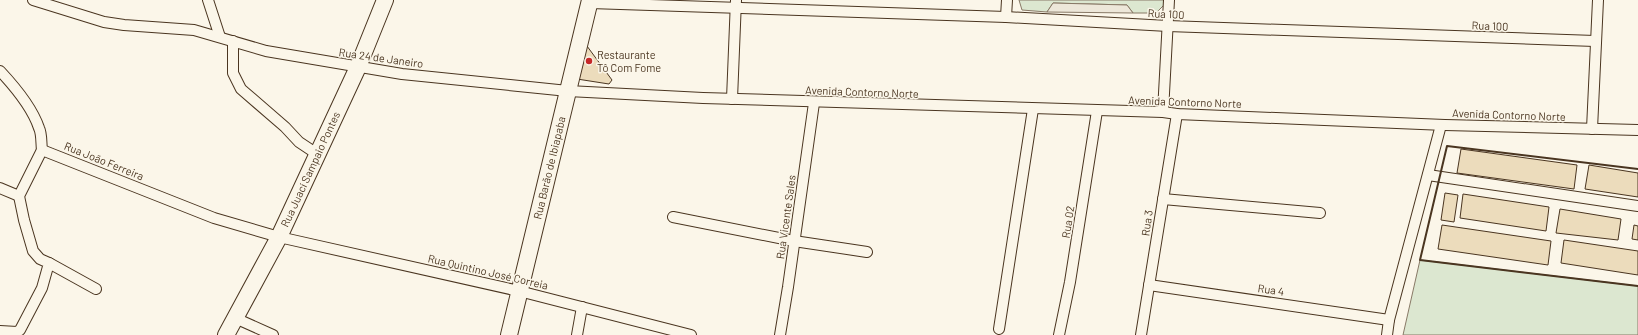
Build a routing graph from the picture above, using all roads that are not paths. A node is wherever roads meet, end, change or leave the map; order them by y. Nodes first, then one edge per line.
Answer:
1 (33, 0) edge
2 (208, 0) edge
3 (386, 0) edge
4 (1007, 0) edge
5 (1169, 0) edge
6 (1598, 0) edge
7 (590, 1) edge
8 (736, 4) edge
9 (1006, 17) junction
10 (1168, 26) junction
11 (220, 37) junction
12 (1595, 41) junction
13 (234, 42) junction
14 (358, 67) junction
15 (0, 71) edge
16 (568, 90) junction
17 (732, 99) junction
18 (814, 103) junction
19 (1033, 109) junction
20 (1097, 111) junction
21 (1163, 112) junction
22 (1177, 114) junction
23 (1441, 125) junction
24 (1592, 129) junction
25 (1638, 130) edge
26 (42, 150) junction
27 (317, 154) junction
28 (1428, 175) junction
29 (0, 188) edge
30 (19, 196) junction
31 (1163, 199) junction
32 (1638, 206) edge
33 (1320, 213) dead end
34 (673, 217) dead end
35 (279, 237) junction
36 (794, 241) junction
37 (867, 252) dead end
38 (49, 263) junction
39 (1149, 285) junction
40 (96, 289) dead end
41 (519, 291) junction
42 (582, 307) junction
43 (235, 318) junction
44 (1389, 320) junction
45 (999, 329) dead end
46 (0, 331) edge
47 (226, 335) edge
48 (273, 335) edge
49 (508, 335) edge
50 (577, 335) edge
51 (691, 335) edge
52 (780, 335) edge
53 (1059, 335) edge
54 (1141, 335) edge
55 (1387, 335) edge

1 - 11 street, Rua 24 de Janeiro
2 - 11 street
3 - 14 main road, Rua Juací Sampaio Pontes
4 - 9 street
5 - 10 street
6 - 12 street
7 - 8 street, Rua 100
7 - 16 main road, Rua Barão de Ibiapaba
8 - 9 street, Rua 100
8 - 17 street
9 - 10 street, Rua 100
10 - 12 street, Rua 100
10 - 21 street
11 - 13 street, Rua 24 de Janeiro
12 - 24 street
13 - 14 street, Rua 24 de Janeiro
13 - 27 street
14 - 16 street, Rua 24 de Janeiro
14 - 27 main road, Rua Juací Sampaio Pontes
15 - 26 street
16 - 17 street, Rua 24 de Janeiro
16 - 41 main road, Rua Barão de Ibiapaba
17 - 18 street, Avenida Contorno Norte
18 - 19 street, Avenida Contorno Norte
18 - 36 street, Rua Vicente Sales
19 - 20 street, Avenida Contorno Norte
19 - 45 street
20 - 21 street, Avenida Contorno Norte
20 - 53 street, Rua 02
21 - 22 street, Avenida Contorno Norte
22 - 23 street, Avenida Contorno Norte
22 - 31 street, Rua 3
23 - 24 street, Avenida Contorno Norte
23 - 28 street
24 - 25 street, Avenida Contorno Norte
26 - 30 street
26 - 35 street, Rua João Ferreira
27 - 35 main road, Rua Juací Sampaio Pontes
28 - 32 street
28 - 44 street
29 - 30 street
30 - 38 street
31 - 33 street
31 - 39 street, Rua 3
34 - 36 street
35 - 41 street, Rua Quintino José Correia
35 - 43 main road, Rua Juací Sampaio Pontes
36 - 37 street
36 - 52 street, Rua Vicente Sales
38 - 40 street
38 - 46 street
39 - 44 street, Rua 4
39 - 54 street, Rua 3
41 - 42 street, Rua Quintino José Correia
41 - 49 main road, Rua Barão de Ibiapaba
42 - 50 street
42 - 51 street, Rua Quintino José Correia
43 - 47 main road, Rua Juací Sampaio Pontes
43 - 48 street
44 - 55 street

